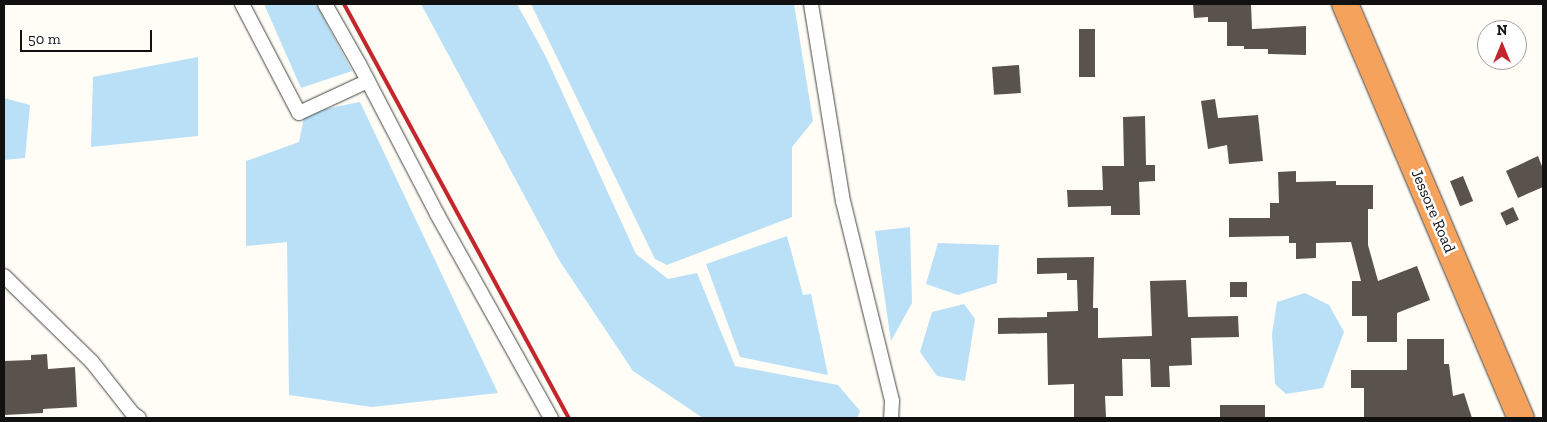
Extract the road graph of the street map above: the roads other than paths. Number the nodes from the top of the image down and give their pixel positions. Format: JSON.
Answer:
{"nodes":[{"id":1,"x":242,"y":4,"type":"edge"},
{"id":2,"x":325,"y":4,"type":"edge"},
{"id":3,"x":810,"y":4,"type":"edge"},
{"id":4,"x":1345,"y":4,"type":"edge"},
{"id":5,"x":368,"y":81,"type":"junction"},
{"id":6,"x":4,"y":276,"type":"edge"},
{"id":7,"x":139,"y":418,"type":"edge"},
{"id":8,"x":551,"y":418,"type":"edge"},
{"id":9,"x":891,"y":418,"type":"edge"},
{"id":10,"x":1521,"y":418,"type":"edge"}],
"edges":[{"from":1,"to":5,"type":"street"},
{"from":2,"to":5,"type":"street"},
{"from":3,"to":9,"type":"street"},
{"from":4,"to":10,"type":"highway","name":"Jessore Road"},
{"from":5,"to":8,"type":"street"},
{"from":6,"to":7,"type":"street"}]}
